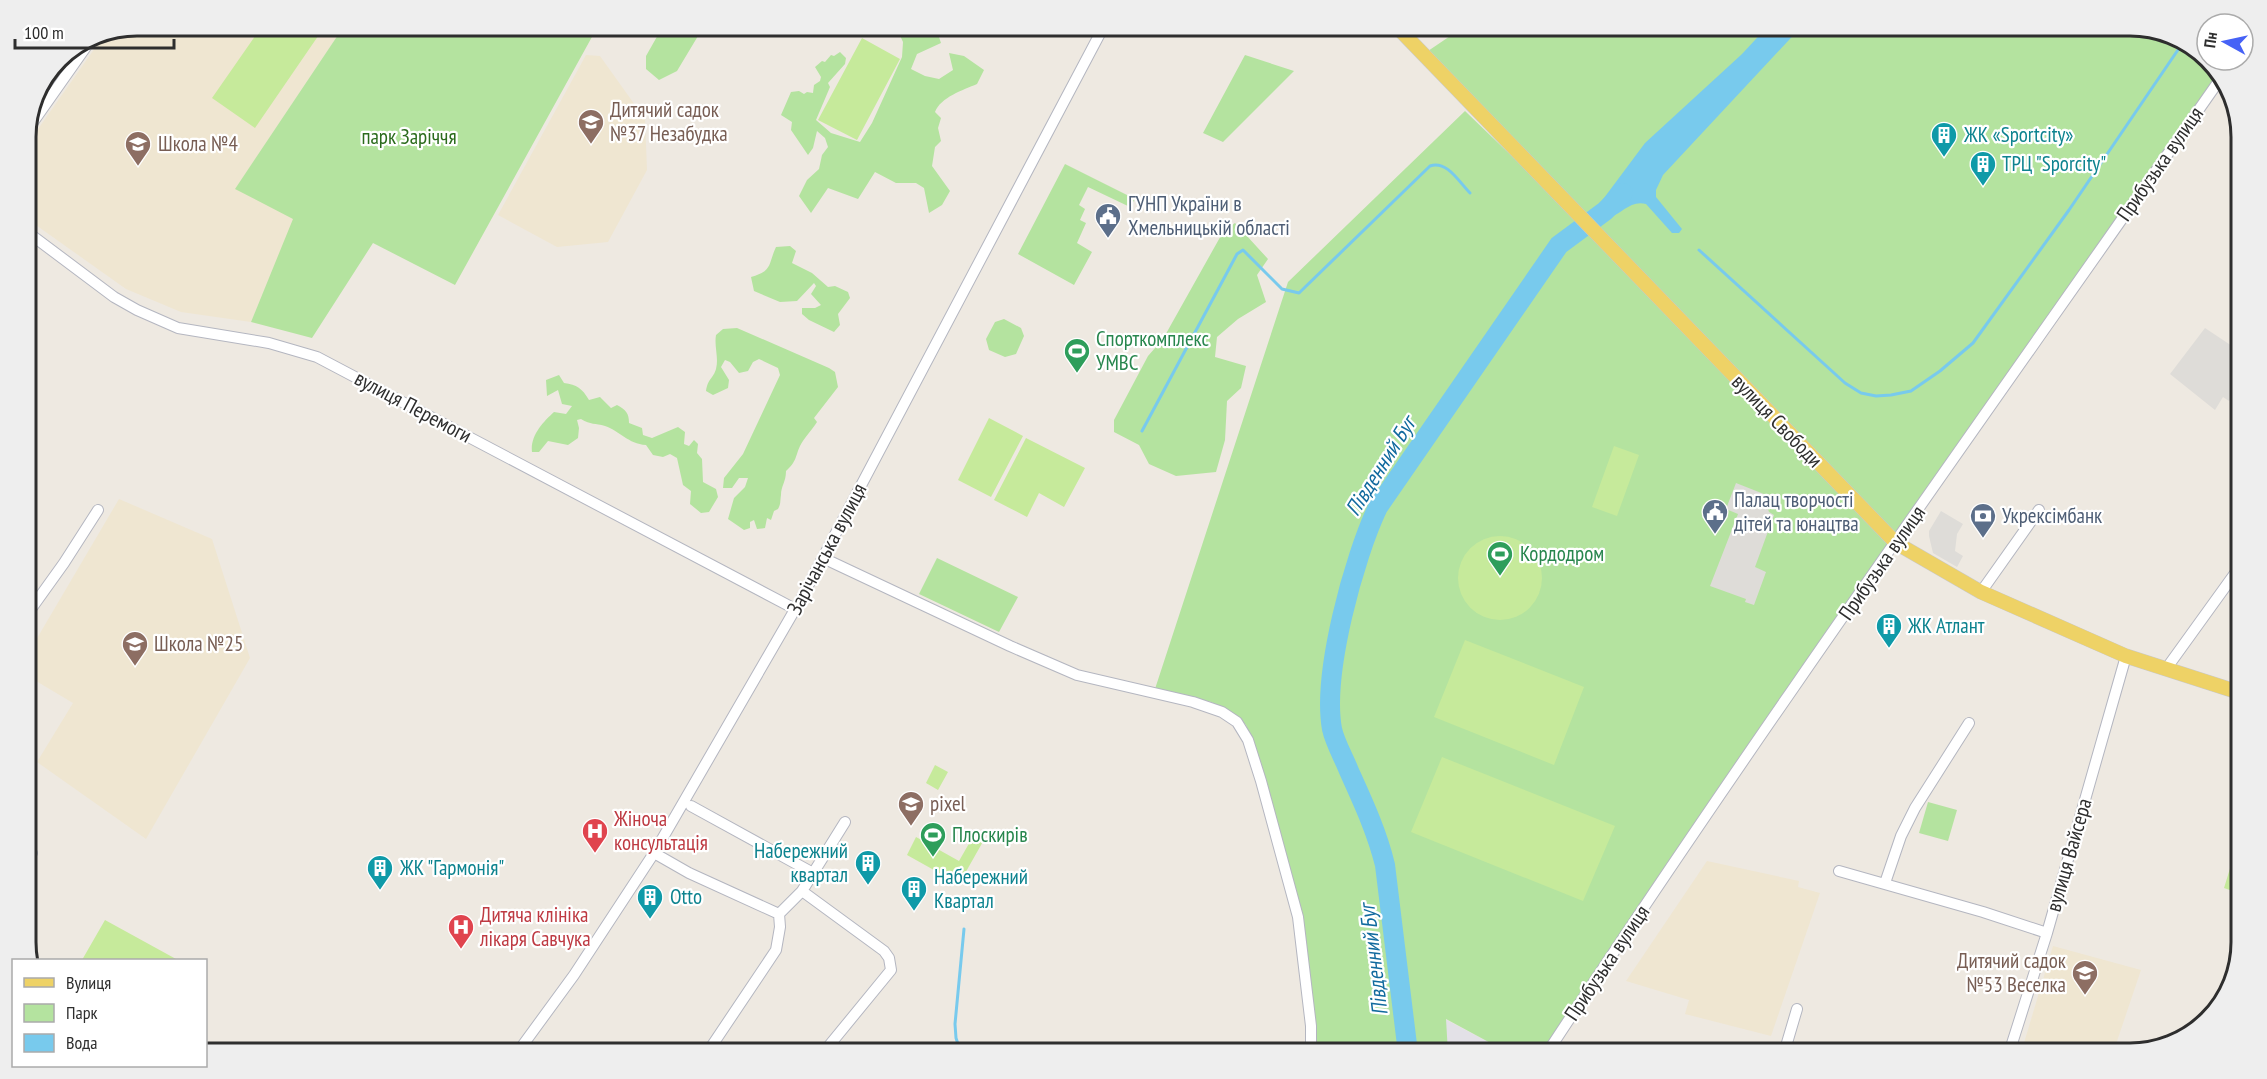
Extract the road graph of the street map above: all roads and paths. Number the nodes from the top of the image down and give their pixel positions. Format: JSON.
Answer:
{"nodes":[{"id":1,"x":1099,"y":36,"type":"edge"},
{"id":2,"x":1406,"y":36,"type":"edge"},
{"id":3,"x":82,"y":52,"type":"edge"},
{"id":4,"x":2216,"y":85,"type":"edge"},
{"id":5,"x":39,"y":113,"type":"edge"},
{"id":6,"x":36,"y":238,"type":"edge"},
{"id":7,"x":98,"y":510,"type":"dead end"},
{"id":8,"x":2039,"y":510,"type":"dead end"},
{"id":9,"x":1896,"y":543,"type":"junction"},
{"id":10,"x":823,"y":558,"type":"junction"},
{"id":11,"x":2231,"y":579,"type":"edge"},
{"id":12,"x":1981,"y":592,"type":"junction"},
{"id":13,"x":36,"y":602,"type":"edge"},
{"id":14,"x":795,"y":609,"type":"junction"},
{"id":15,"x":2126,"y":656,"type":"junction"},
{"id":16,"x":2166,"y":669,"type":"junction"},
{"id":17,"x":2231,"y":690,"type":"edge"},
{"id":18,"x":1969,"y":723,"type":"dead end"},
{"id":19,"x":691,"y":806,"type":"dead end"},
{"id":20,"x":845,"y":822,"type":"dead end"},
{"id":21,"x":654,"y":853,"type":"junction"},
{"id":22,"x":1839,"y":871,"type":"dead end"},
{"id":23,"x":813,"y":873,"type":"junction"},
{"id":24,"x":1885,"y":883,"type":"junction"},
{"id":25,"x":802,"y":891,"type":"junction"},
{"id":26,"x":779,"y":914,"type":"junction"},
{"id":27,"x":2047,"y":933,"type":"junction"},
{"id":28,"x":1797,"y":1009,"type":"dead end"},
{"id":29,"x":524,"y":1043,"type":"edge"},
{"id":30,"x":714,"y":1043,"type":"edge"},
{"id":31,"x":831,"y":1043,"type":"edge"},
{"id":32,"x":1311,"y":1043,"type":"edge"},
{"id":33,"x":1553,"y":1043,"type":"edge"},
{"id":34,"x":1787,"y":1043,"type":"edge"},
{"id":35,"x":2012,"y":1043,"type":"edge"}],
"edges":[{"from":1,"to":10,"type":"street","name":"Зарічанська вулиця"},
{"from":2,"to":9,"type":"main road","name":"вулиця Свободи"},
{"from":3,"to":5,"type":"street"},
{"from":4,"to":9,"type":"street","name":"Прибузька вулиця"},
{"from":6,"to":14,"type":"street","name":"вулиця Перемоги"},
{"from":7,"to":13,"type":"street"},
{"from":8,"to":12,"type":"street"},
{"from":9,"to":12,"type":"main road","name":"вулиця Свободи"},
{"from":9,"to":33,"type":"street","name":"Прибузька вулиця"},
{"from":10,"to":14,"type":"street","name":"Зарічанська вулиця"},
{"from":10,"to":32,"type":"street"},
{"from":11,"to":16,"type":"street"},
{"from":12,"to":15,"type":"main road","name":"вулиця Свободи"},
{"from":14,"to":21,"type":"street","name":"Зарічанська вулиця"},
{"from":15,"to":16,"type":"main road","name":"вулиця Свободи"},
{"from":15,"to":27,"type":"street","name":"вулиця Вайсера"},
{"from":16,"to":17,"type":"main road","name":"вулиця Свободи"},
{"from":18,"to":24,"type":"street"},
{"from":19,"to":23,"type":"street"},
{"from":20,"to":23,"type":"street"},
{"from":21,"to":26,"type":"street"},
{"from":21,"to":29,"type":"street","name":"Зарічанська вулиця"},
{"from":22,"to":24,"type":"street"},
{"from":23,"to":25,"type":"street"},
{"from":24,"to":27,"type":"street"},
{"from":25,"to":26,"type":"street"},
{"from":25,"to":31,"type":"street"},
{"from":26,"to":30,"type":"street"},
{"from":27,"to":35,"type":"street","name":"вулиця Вайсера"},
{"from":28,"to":34,"type":"street"}]}
